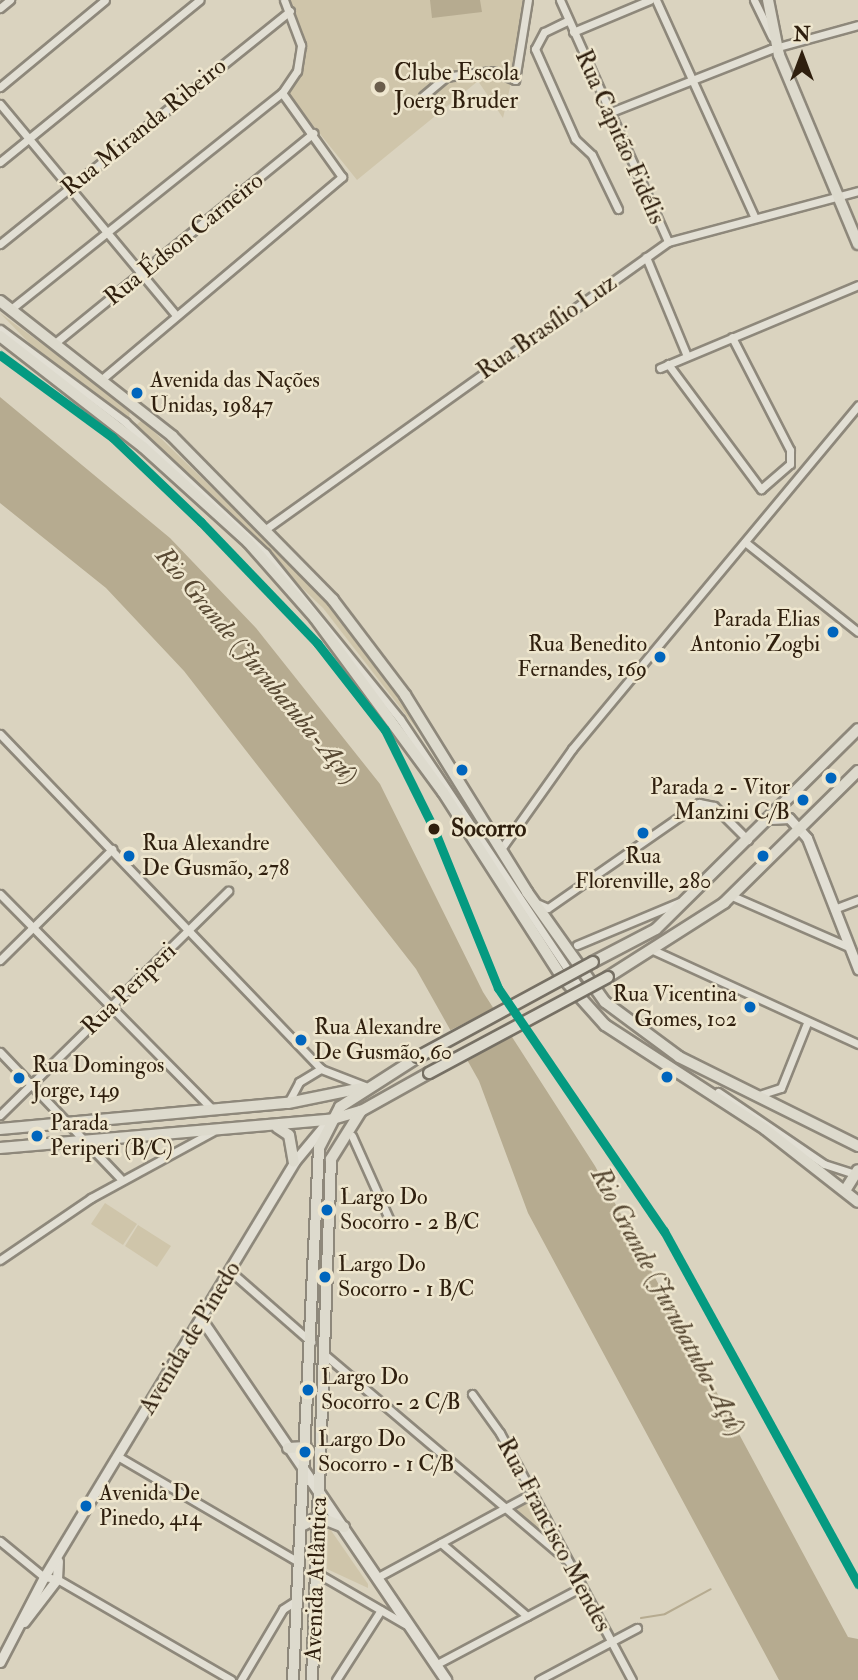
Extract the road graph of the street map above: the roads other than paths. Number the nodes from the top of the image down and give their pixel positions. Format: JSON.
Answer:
{"nodes":[{"id":1,"x":10,"y":0,"type":"edge"},
{"id":2,"x":105,"y":0,"type":"edge"},
{"id":3,"x":199,"y":0,"type":"edge"},
{"id":4,"x":284,"y":0,"type":"edge"},
{"id":5,"x":528,"y":0,"type":"edge"},
{"id":6,"x":560,"y":0,"type":"edge"},
{"id":7,"x":650,"y":0,"type":"edge"},
{"id":8,"x":656,"y":0,"type":"edge"},
{"id":9,"x":754,"y":0,"type":"edge"},
{"id":10,"x":768,"y":0,"type":"edge"},
{"id":11,"x":0,"y":8,"type":"edge"},
{"id":12,"x":290,"y":11,"type":"junction"},
{"id":13,"x":567,"y":21,"type":"junction"},
{"id":14,"x":858,"y":25,"type":"edge"},
{"id":15,"x":573,"y":32,"type":"junction"},
{"id":16,"x":775,"y":43,"type":"junction"},
{"id":17,"x":691,"y":78,"type":"junction"},
{"id":18,"x":0,"y":87,"type":"edge"},
{"id":19,"x":282,"y":93,"type":"junction"},
{"id":20,"x":423,"y":96,"type":"dead end"},
{"id":21,"x":0,"y":104,"type":"edge"},
{"id":22,"x":606,"y":114,"type":"junction"},
{"id":23,"x":313,"y":133,"type":"junction"},
{"id":24,"x":29,"y":138,"type":"junction"},
{"id":25,"x":0,"y":162,"type":"edge"},
{"id":26,"x":68,"y":187,"type":"junction"},
{"id":27,"x":858,"y":191,"type":"edge"},
{"id":28,"x":838,"y":197,"type":"junction"},
{"id":29,"x":618,"y":209,"type":"dead end"},
{"id":30,"x":755,"y":218,"type":"junction"},
{"id":31,"x":106,"y":233,"type":"junction"},
{"id":32,"x":668,"y":242,"type":"junction"},
{"id":33,"x":0,"y":244,"type":"edge"},
{"id":34,"x":858,"y":244,"type":"edge"},
{"id":35,"x":646,"y":257,"type":"junction"},
{"id":36,"x":143,"y":273,"type":"junction"},
{"id":37,"x":858,"y":285,"type":"edge"},
{"id":38,"x":0,"y":301,"type":"edge"},
{"id":39,"x":11,"y":309,"type":"junction"},
{"id":40,"x":177,"y":315,"type":"junction"},
{"id":41,"x":0,"y":329,"type":"edge"},
{"id":42,"x":0,"y":336,"type":"edge"},
{"id":43,"x":732,"y":337,"type":"junction"},
{"id":44,"x":55,"y":343,"type":"junction"},
{"id":45,"x":687,"y":356,"type":"junction"},
{"id":46,"x":102,"y":379,"type":"junction"},
{"id":47,"x":858,"y":406,"type":"edge"},
{"id":48,"x":267,"y":528,"type":"junction"},
{"id":49,"x":745,"y":542,"type":"junction"},
{"id":50,"x":858,"y":632,"type":"edge"},
{"id":51,"x":858,"y":729,"type":"edge"},
{"id":52,"x":0,"y":734,"type":"edge"},
{"id":53,"x":858,"y":771,"type":"edge"},
{"id":54,"x":771,"y":819,"type":"junction"},
{"id":55,"x":802,"y":830,"type":"junction"},
{"id":56,"x":748,"y":840,"type":"junction"},
{"id":57,"x":112,"y":849,"type":"junction"},
{"id":58,"x":501,"y":849,"type":"junction"},
{"id":59,"x":229,"y":891,"type":"dead end"},
{"id":60,"x":0,"y":894,"type":"edge"},
{"id":61,"x":732,"y":896,"type":"junction"},
{"id":62,"x":686,"y":900,"type":"junction"},
{"id":63,"x":858,"y":900,"type":"edge"},
{"id":64,"x":534,"y":902,"type":"junction"},
{"id":65,"x":834,"y":909,"type":"junction"},
{"id":66,"x":642,"y":916,"type":"junction"},
{"id":67,"x":33,"y":927,"type":"junction"},
{"id":68,"x":656,"y":929,"type":"junction"},
{"id":69,"x":189,"y":930,"type":"junction"},
{"id":70,"x":577,"y":944,"type":"dead end"},
{"id":71,"x":849,"y":947,"type":"junction"},
{"id":72,"x":653,"y":950,"type":"junction"},
{"id":73,"x":0,"y":960,"type":"edge"},
{"id":74,"x":857,"y":966,"type":"edge"},
{"id":75,"x":110,"y":1006,"type":"junction"},
{"id":76,"x":807,"y":1023,"type":"junction"},
{"id":77,"x":858,"y":1044,"type":"edge"},
{"id":78,"x":0,"y":1052,"type":"edge"},
{"id":79,"x":321,"y":1069,"type":"junction"},
{"id":80,"x":32,"y":1085,"type":"junction"},
{"id":81,"x":365,"y":1087,"type":"junction"},
{"id":82,"x":759,"y":1096,"type":"junction"},
{"id":83,"x":288,"y":1103,"type":"junction"},
{"id":84,"x":211,"y":1108,"type":"junction"},
{"id":85,"x":361,"y":1111,"type":"junction"},
{"id":86,"x":0,"y":1115,"type":"edge"},
{"id":87,"x":329,"y":1120,"type":"junction"},
{"id":88,"x":67,"y":1121,"type":"junction"},
{"id":89,"x":271,"y":1126,"type":"junction"},
{"id":90,"x":222,"y":1127,"type":"junction"},
{"id":91,"x":0,"y":1129,"type":"edge"},
{"id":92,"x":352,"y":1136,"type":"junction"},
{"id":93,"x":84,"y":1140,"type":"junction"},
{"id":94,"x":858,"y":1146,"type":"edge"},
{"id":95,"x":0,"y":1148,"type":"edge"},
{"id":96,"x":333,"y":1149,"type":"junction"},
{"id":97,"x":294,"y":1163,"type":"junction"},
{"id":98,"x":854,"y":1172,"type":"edge"},
{"id":99,"x":122,"y":1180,"type":"junction"},
{"id":100,"x":846,"y":1189,"type":"junction"},
{"id":101,"x":858,"y":1193,"type":"edge"},
{"id":102,"x":858,"y":1202,"type":"edge"},
{"id":103,"x":391,"y":1223,"type":"dead end"},
{"id":104,"x":0,"y":1260,"type":"edge"},
{"id":105,"x":230,"y":1271,"type":"junction"},
{"id":106,"x":202,"y":1320,"type":"junction"},
{"id":107,"x":311,"y":1342,"type":"junction"},
{"id":108,"x":323,"y":1353,"type":"junction"},
{"id":109,"x":472,"y":1394,"type":"dead end"},
{"id":110,"x":306,"y":1447,"type":"junction"},
{"id":111,"x":288,"y":1448,"type":"junction"},
{"id":112,"x":120,"y":1457,"type":"junction"},
{"id":113,"x":304,"y":1470,"type":"junction"},
{"id":114,"x":320,"y":1493,"type":"junction"},
{"id":115,"x":533,"y":1493,"type":"junction"},
{"id":116,"x":504,"y":1508,"type":"junction"},
{"id":117,"x":319,"y":1517,"type":"junction"},
{"id":118,"x":301,"y":1526,"type":"junction"},
{"id":119,"x":344,"y":1527,"type":"junction"},
{"id":120,"x":0,"y":1541,"type":"edge"},
{"id":121,"x":441,"y":1543,"type":"junction"},
{"id":122,"x":567,"y":1560,"type":"junction"},
{"id":123,"x":58,"y":1561,"type":"junction"},
{"id":124,"x":299,"y":1562,"type":"junction"},
{"id":125,"x":317,"y":1573,"type":"junction"},
{"id":126,"x":44,"y":1577,"type":"junction"},
{"id":127,"x":378,"y":1577,"type":"junction"},
{"id":128,"x":57,"y":1579,"type":"junction"},
{"id":129,"x":582,"y":1587,"type":"junction"},
{"id":130,"x":297,"y":1600,"type":"junction"},
{"id":131,"x":381,"y":1610,"type":"junction"},
{"id":132,"x":527,"y":1616,"type":"junction"},
{"id":133,"x":22,"y":1623,"type":"junction"},
{"id":134,"x":637,"y":1628,"type":"dead end"},
{"id":135,"x":416,"y":1633,"type":"junction"},
{"id":136,"x":611,"y":1642,"type":"junction"},
{"id":137,"x":1,"y":1657,"type":"edge"},
{"id":138,"x":437,"y":1664,"type":"junction"},
{"id":139,"x":313,"y":1679,"type":"edge"},
{"id":140,"x":231,"y":1680,"type":"edge"},
{"id":141,"x":241,"y":1680,"type":"edge"},
{"id":142,"x":293,"y":1680,"type":"edge"},
{"id":143,"x":336,"y":1680,"type":"edge"},
{"id":144,"x":446,"y":1680,"type":"edge"},
{"id":145,"x":539,"y":1680,"type":"edge"},
{"id":146,"x":632,"y":1680,"type":"edge"}],
"edges":[{"from":1,"to":11,"type":"street"},
{"from":2,"to":18,"type":"street"},
{"from":3,"to":24,"type":"street"},
{"from":4,"to":12,"type":"street"},
{"from":5,"to":20,"type":"street"},
{"from":6,"to":13,"type":"street","name":"Rua Capitão Fidélis"},
{"from":7,"to":15,"type":"street"},
{"from":8,"to":17,"type":"street"},
{"from":9,"to":16,"type":"street"},
{"from":10,"to":16,"type":"main road"},
{"from":12,"to":19,"type":"street"},
{"from":12,"to":26,"type":"street","name":"Rua Miranda Ribeiro"},
{"from":13,"to":15,"type":"street","name":"Rua Capitão Fidélis"},
{"from":13,"to":29,"type":"street"},
{"from":14,"to":16,"type":"street"},
{"from":15,"to":22,"type":"street","name":"Rua Capitão Fidélis"},
{"from":16,"to":17,"type":"street"},
{"from":16,"to":28,"type":"main road"},
{"from":17,"to":22,"type":"street"},
{"from":17,"to":30,"type":"street"},
{"from":19,"to":23,"type":"street"},
{"from":19,"to":31,"type":"street"},
{"from":21,"to":24,"type":"street"},
{"from":22,"to":32,"type":"street","name":"Rua Capitão Fidélis"},
{"from":23,"to":36,"type":"street","name":"Rua Édson Carneiro"},
{"from":23,"to":40,"type":"street"},
{"from":24,"to":25,"type":"street"},
{"from":24,"to":26,"type":"street"},
{"from":26,"to":31,"type":"street"},
{"from":26,"to":33,"type":"street","name":"Rua Miranda Ribeiro"},
{"from":27,"to":28,"type":"street","name":"Rua Brasílio Luz"},
{"from":28,"to":30,"type":"street","name":"Rua Brasílio Luz"},
{"from":28,"to":34,"type":"main road"},
{"from":30,"to":32,"type":"street","name":"Rua Brasílio Luz"},
{"from":31,"to":36,"type":"street"},
{"from":31,"to":39,"type":"street"},
{"from":32,"to":35,"type":"street","name":"Rua Brasílio Luz"},
{"from":35,"to":45,"type":"street"},
{"from":35,"to":48,"type":"street","name":"Rua Brasílio Luz"},
{"from":36,"to":40,"type":"street"},
{"from":36,"to":44,"type":"street","name":"Rua Édson Carneiro"},
{"from":37,"to":43,"type":"street"},
{"from":38,"to":39,"type":"main road"},
{"from":39,"to":44,"type":"main road"},
{"from":40,"to":46,"type":"street"},
{"from":41,"to":98,"type":"street"},
{"from":42,"to":100,"type":"main road"},
{"from":43,"to":45,"type":"street"},
{"from":43,"to":45,"type":"street"},
{"from":44,"to":46,"type":"main road"},
{"from":46,"to":48,"type":"main road"},
{"from":47,"to":49,"type":"street"},
{"from":48,"to":58,"type":"main road"},
{"from":49,"to":50,"type":"street"},
{"from":49,"to":58,"type":"street"},
{"from":51,"to":54,"type":"main road"},
{"from":52,"to":57,"type":"street"},
{"from":53,"to":55,"type":"main road"},
{"from":54,"to":55,"type":"street"},
{"from":54,"to":56,"type":"main road"},
{"from":55,"to":61,"type":"main road"},
{"from":55,"to":65,"type":"street"},
{"from":56,"to":62,"type":"main road"},
{"from":56,"to":64,"type":"street"},
{"from":57,"to":67,"type":"street"},
{"from":57,"to":69,"type":"street"},
{"from":58,"to":64,"type":"main road"},
{"from":59,"to":69,"type":"street","name":"Rua Periperi"},
{"from":60,"to":67,"type":"street"},
{"from":61,"to":71,"type":"street"},
{"from":61,"to":72,"type":"main road"},
{"from":62,"to":66,"type":"street"},
{"from":62,"to":68,"type":"main road"},
{"from":63,"to":65,"type":"street"},
{"from":64,"to":82,"type":"main road"},
{"from":65,"to":71,"type":"street"},
{"from":66,"to":68,"type":"street"},
{"from":66,"to":70,"type":"street"},
{"from":67,"to":73,"type":"street"},
{"from":67,"to":75,"type":"street"},
{"from":68,"to":81,"type":"main road","bridge":true},
{"from":69,"to":75,"type":"street","name":"Rua Periperi"},
{"from":69,"to":79,"type":"street"},
{"from":71,"to":74,"type":"street"},
{"from":72,"to":76,"type":"street"},
{"from":72,"to":85,"type":"main road","bridge":true},
{"from":75,"to":80,"type":"street","name":"Rua Periperi"},
{"from":75,"to":84,"type":"street"},
{"from":76,"to":77,"type":"street"},
{"from":76,"to":82,"type":"street"},
{"from":78,"to":80,"type":"street"},
{"from":79,"to":81,"type":"street"},
{"from":79,"to":83,"type":"street"},
{"from":80,"to":86,"type":"street","name":"Rua Periperi"},
{"from":80,"to":88,"type":"street"},
{"from":81,"to":83,"type":"main road"},
{"from":81,"to":87,"type":"main road","name":"Avenida Atlântica"},
{"from":82,"to":94,"type":"main road"},
{"from":83,"to":84,"type":"main road"},
{"from":84,"to":88,"type":"main road"},
{"from":85,"to":87,"type":"main road"},
{"from":85,"to":92,"type":"street"},
{"from":85,"to":96,"type":"main road"},
{"from":87,"to":89,"type":"main road"},
{"from":87,"to":97,"type":"street","name":"Avenida de Pinedo"},
{"from":87,"to":107,"type":"main road","name":"Avenida Atlântica"},
{"from":88,"to":91,"type":"main road"},
{"from":88,"to":93,"type":"street"},
{"from":89,"to":90,"type":"main road"},
{"from":89,"to":97,"type":"main road"},
{"from":90,"to":93,"type":"main road"},
{"from":90,"to":99,"type":"street"},
{"from":92,"to":96,"type":"street"},
{"from":92,"to":103,"type":"street"},
{"from":93,"to":95,"type":"main road"},
{"from":93,"to":99,"type":"street"},
{"from":96,"to":108,"type":"main road","name":"Avenida Atlântica"},
{"from":97,"to":105,"type":"street","name":"Avenida de Pinedo"},
{"from":98,"to":100,"type":"main road"},
{"from":99,"to":104,"type":"street"},
{"from":100,"to":101,"type":"main road"},
{"from":100,"to":102,"type":"main road"},
{"from":105,"to":106,"type":"street","name":"Avenida de Pinedo"},
{"from":105,"to":107,"type":"street"},
{"from":106,"to":111,"type":"street"},
{"from":106,"to":112,"type":"street","name":"Avenida de Pinedo"},
{"from":107,"to":110,"type":"main road","name":"Avenida Atlântica"},
{"from":108,"to":114,"type":"main road","name":"Avenida Atlântica"},
{"from":108,"to":116,"type":"street"},
{"from":109,"to":115,"type":"street","name":"Rua Francisco Mendes"},
{"from":110,"to":111,"type":"main road"},
{"from":110,"to":113,"type":"main road","name":"Avenida Atlântica"},
{"from":111,"to":113,"type":"street"},
{"from":112,"to":123,"type":"street","name":"Avenida de Pinedo"},
{"from":112,"to":124,"type":"street"},
{"from":113,"to":114,"type":"main road"},
{"from":113,"to":118,"type":"main road","name":"Avenida Atlântica"},
{"from":114,"to":117,"type":"main road","name":"Avenida Atlântica"},
{"from":114,"to":119,"type":"main road"},
{"from":115,"to":116,"type":"street"},
{"from":115,"to":122,"type":"street","name":"Rua Francisco Mendes"},
{"from":116,"to":121,"type":"street"},
{"from":116,"to":122,"type":"street"},
{"from":117,"to":118,"type":"main road"},
{"from":117,"to":119,"type":"main road"},
{"from":117,"to":125,"type":"main road","name":"Avenida Atlântica"},
{"from":118,"to":124,"type":"main road","name":"Avenida Atlântica"},
{"from":119,"to":127,"type":"main road"},
{"from":120,"to":126,"type":"street"},
{"from":121,"to":127,"type":"street"},
{"from":121,"to":132,"type":"street"},
{"from":122,"to":129,"type":"street","name":"Rua Francisco Mendes"},
{"from":123,"to":126,"type":"street","name":"Avenida de Pinedo"},
{"from":123,"to":128,"type":"street","name":"Avenida de Pinedo"},
{"from":124,"to":130,"type":"main road","name":"Avenida Atlântica"},
{"from":125,"to":131,"type":"street"},
{"from":125,"to":139,"type":"main road","name":"Avenida Atlântica"},
{"from":126,"to":128,"type":"street"},
{"from":126,"to":133,"type":"street","name":"Avenida de Pinedo"},
{"from":127,"to":135,"type":"main road"},
{"from":128,"to":133,"type":"street","name":"Avenida de Pinedo"},
{"from":128,"to":140,"type":"street"},
{"from":129,"to":132,"type":"street"},
{"from":129,"to":136,"type":"street","name":"Rua Francisco Mendes"},
{"from":130,"to":141,"type":"street"},
{"from":130,"to":142,"type":"main road","name":"Avenida Atlântica"},
{"from":131,"to":135,"type":"street"},
{"from":131,"to":143,"type":"street"},
{"from":132,"to":138,"type":"street"},
{"from":133,"to":137,"type":"street","name":"Avenida de Pinedo"},
{"from":134,"to":136,"type":"street"},
{"from":135,"to":138,"type":"main road"},
{"from":136,"to":145,"type":"street"},
{"from":136,"to":146,"type":"street","name":"Rua Francisco Mendes"},
{"from":138,"to":144,"type":"main road"}]}
